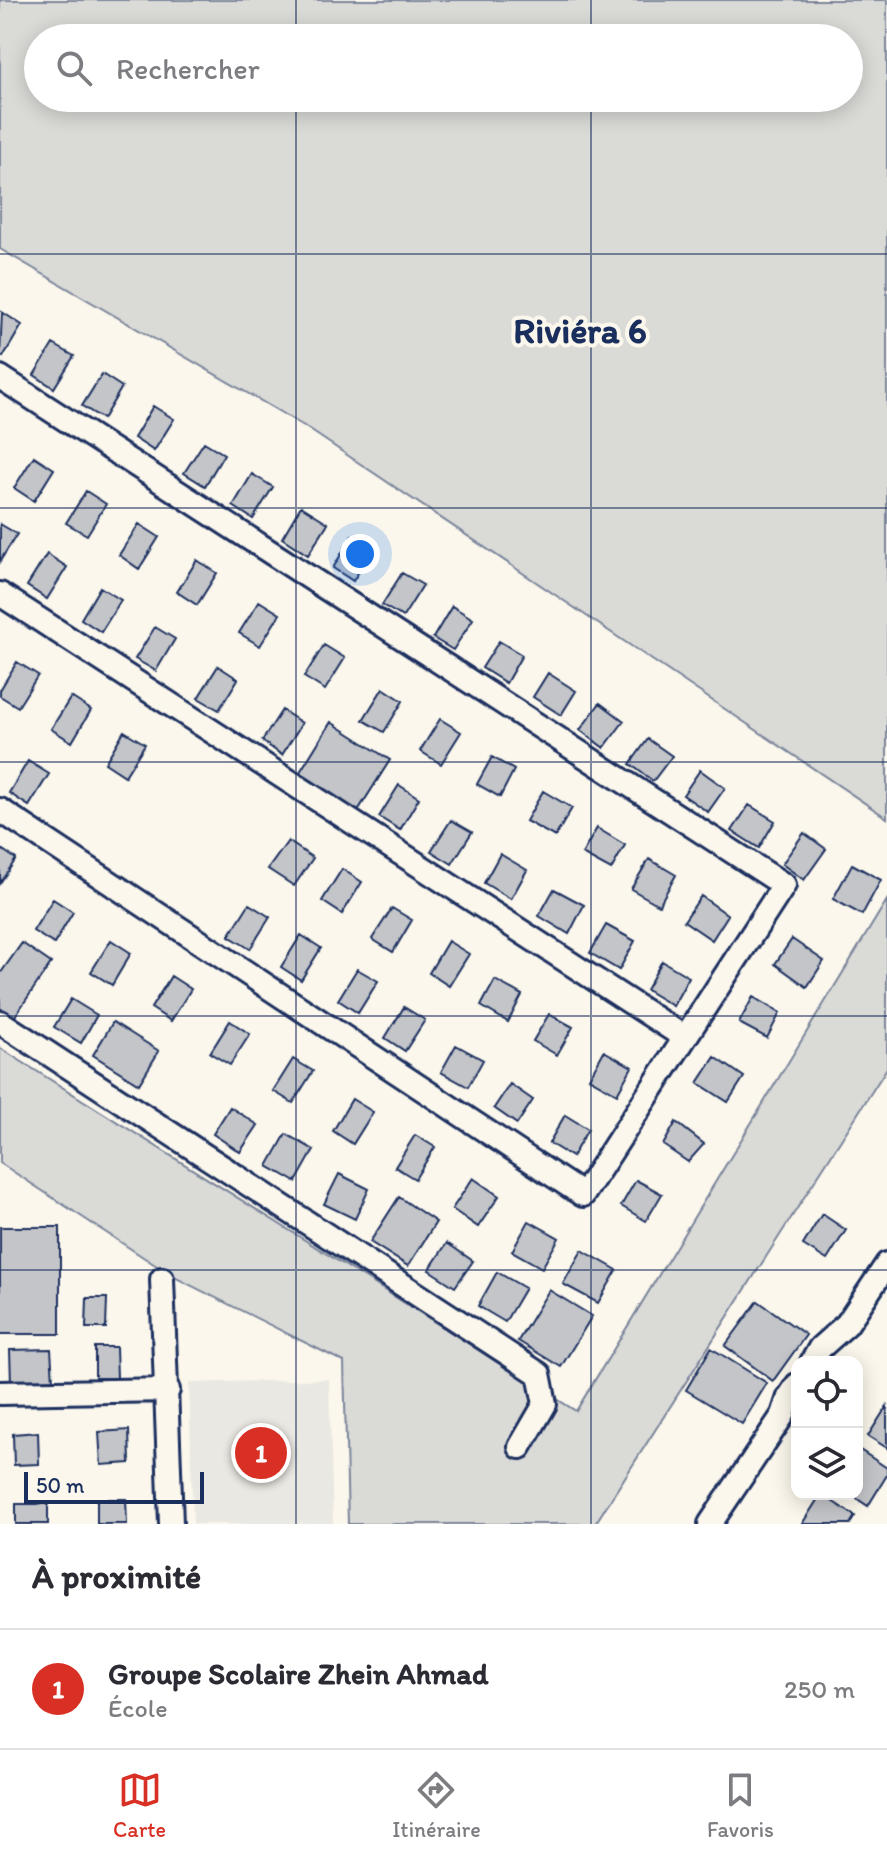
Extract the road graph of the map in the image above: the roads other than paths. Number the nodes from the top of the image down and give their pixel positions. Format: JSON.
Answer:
{"nodes":[{"id":1,"x":0,"y":377,"type":"edge"},
{"id":2,"x":0,"y":594,"type":"edge"},
{"id":3,"x":0,"y":810,"type":"edge"},
{"id":4,"x":0,"y":1022,"type":"edge"},
{"id":5,"x":684,"y":1037,"type":"junction"},
{"id":6,"x":887,"y":1264,"type":"edge"},
{"id":7,"x":162,"y":1279,"type":"dead end"},
{"id":8,"x":815,"y":1356,"type":"edge"},
{"id":9,"x":168,"y":1390,"type":"junction"},
{"id":10,"x":0,"y":1393,"type":"edge"},
{"id":11,"x":791,"y":1398,"type":"edge"},
{"id":12,"x":520,"y":1447,"type":"dead end"},
{"id":13,"x":171,"y":1524,"type":"edge"},
{"id":14,"x":710,"y":1524,"type":"edge"}],
"edges":[{"from":1,"to":5,"type":"street"},
{"from":2,"to":5,"type":"street"},
{"from":3,"to":5,"type":"street"},
{"from":4,"to":12,"type":"street"},
{"from":6,"to":8,"type":"street"},
{"from":7,"to":9,"type":"street"},
{"from":9,"to":10,"type":"street"},
{"from":9,"to":13,"type":"street"},
{"from":11,"to":14,"type":"street"}]}
